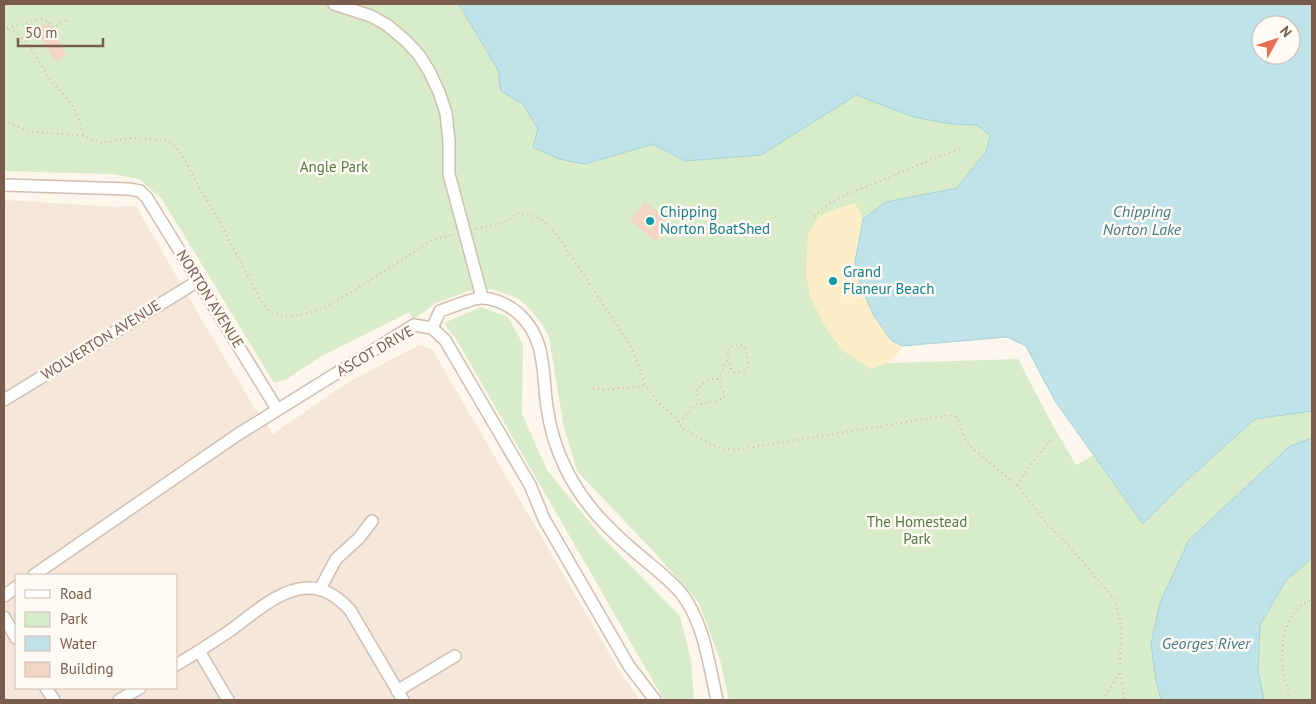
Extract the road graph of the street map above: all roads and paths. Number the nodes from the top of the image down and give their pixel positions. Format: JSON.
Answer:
{"nodes":[{"id":1,"x":334,"y":4,"type":"edge"},
{"id":2,"x":69,"y":19,"type":"dead end"},
{"id":3,"x":4,"y":28,"type":"edge"},
{"id":4,"x":4,"y":122,"type":"edge"},
{"id":5,"x":84,"y":136,"type":"junction"},
{"id":6,"x":961,"y":148,"type":"dead end"},
{"id":7,"x":4,"y":185,"type":"edge"},
{"id":8,"x":814,"y":216,"type":"dead end"},
{"id":9,"x":464,"y":231,"type":"junction"},
{"id":10,"x":198,"y":281,"type":"junction"},
{"id":11,"x":482,"y":298,"type":"junction"},
{"id":12,"x":432,"y":328,"type":"junction"},
{"id":13,"x":729,"y":361,"type":"junction"},
{"id":14,"x":718,"y":379,"type":"junction"},
{"id":15,"x":646,"y":386,"type":"junction"},
{"id":16,"x":593,"y":388,"type":"dead end"},
{"id":17,"x":4,"y":399,"type":"edge"},
{"id":18,"x":699,"y":402,"type":"junction"},
{"id":19,"x":278,"y":409,"type":"junction"},
{"id":20,"x":679,"y":422,"type":"junction"},
{"id":21,"x":1053,"y":437,"type":"dead end"},
{"id":22,"x":1017,"y":485,"type":"junction"},
{"id":23,"x":372,"y":521,"type":"dead end"},
{"id":24,"x":35,"y":574,"type":"edge"},
{"id":25,"x":15,"y":588,"type":"edge"},
{"id":26,"x":320,"y":589,"type":"junction"},
{"id":27,"x":4,"y":596,"type":"edge"},
{"id":28,"x":1312,"y":599,"type":"edge"},
{"id":29,"x":4,"y":618,"type":"edge"},
{"id":30,"x":15,"y":636,"type":"edge"},
{"id":31,"x":199,"y":651,"type":"junction"},
{"id":32,"x":455,"y":656,"type":"dead end"},
{"id":33,"x":178,"y":664,"type":"edge"},
{"id":34,"x":1120,"y":671,"type":"junction"},
{"id":35,"x":47,"y":689,"type":"edge"},
{"id":36,"x":138,"y":689,"type":"edge"},
{"id":37,"x":400,"y":696,"type":"edge"},
{"id":38,"x":54,"y":700,"type":"edge"},
{"id":39,"x":119,"y":700,"type":"edge"},
{"id":40,"x":228,"y":700,"type":"edge"},
{"id":41,"x":654,"y":700,"type":"edge"},
{"id":42,"x":717,"y":700,"type":"edge"},
{"id":43,"x":1103,"y":700,"type":"edge"},
{"id":44,"x":1125,"y":700,"type":"edge"},
{"id":45,"x":1290,"y":700,"type":"edge"}],
"edges":[{"from":1,"to":9,"type":"street"},
{"from":2,"to":3,"type":"path"},
{"from":3,"to":5,"type":"path"},
{"from":4,"to":5,"type":"path"},
{"from":5,"to":9,"type":"path"},
{"from":6,"to":8,"type":"path"},
{"from":7,"to":10,"type":"street","name":"NORTON AVENUE"},
{"from":9,"to":11,"type":"street"},
{"from":9,"to":15,"type":"path"},
{"from":10,"to":17,"type":"street","name":"WOLVERTON AVENUE"},
{"from":10,"to":19,"type":"street","name":"NORTON AVENUE"},
{"from":11,"to":12,"type":"street"},
{"from":11,"to":42,"type":"street"},
{"from":12,"to":19,"type":"street","name":"ASCOT DRIVE"},
{"from":12,"to":41,"type":"street","name":"ASCOT DRIVE"},
{"from":13,"to":13,"type":"path"},
{"from":13,"to":14,"type":"path"},
{"from":14,"to":18,"type":"path"},
{"from":14,"to":18,"type":"path"},
{"from":15,"to":16,"type":"path"},
{"from":15,"to":20,"type":"path"},
{"from":18,"to":20,"type":"path"},
{"from":19,"to":24,"type":"street","name":"ASCOT DRIVE"},
{"from":20,"to":22,"type":"path"},
{"from":21,"to":22,"type":"path"},
{"from":22,"to":34,"type":"path"},
{"from":23,"to":26,"type":"street"},
{"from":25,"to":27,"type":"street"},
{"from":26,"to":31,"type":"street"},
{"from":26,"to":37,"type":"street"},
{"from":28,"to":45,"type":"path"},
{"from":29,"to":30,"type":"street"},
{"from":31,"to":33,"type":"street"},
{"from":31,"to":40,"type":"street"},
{"from":32,"to":37,"type":"street"},
{"from":34,"to":43,"type":"path"},
{"from":34,"to":44,"type":"path"},
{"from":35,"to":38,"type":"street"},
{"from":36,"to":39,"type":"street"}]}
